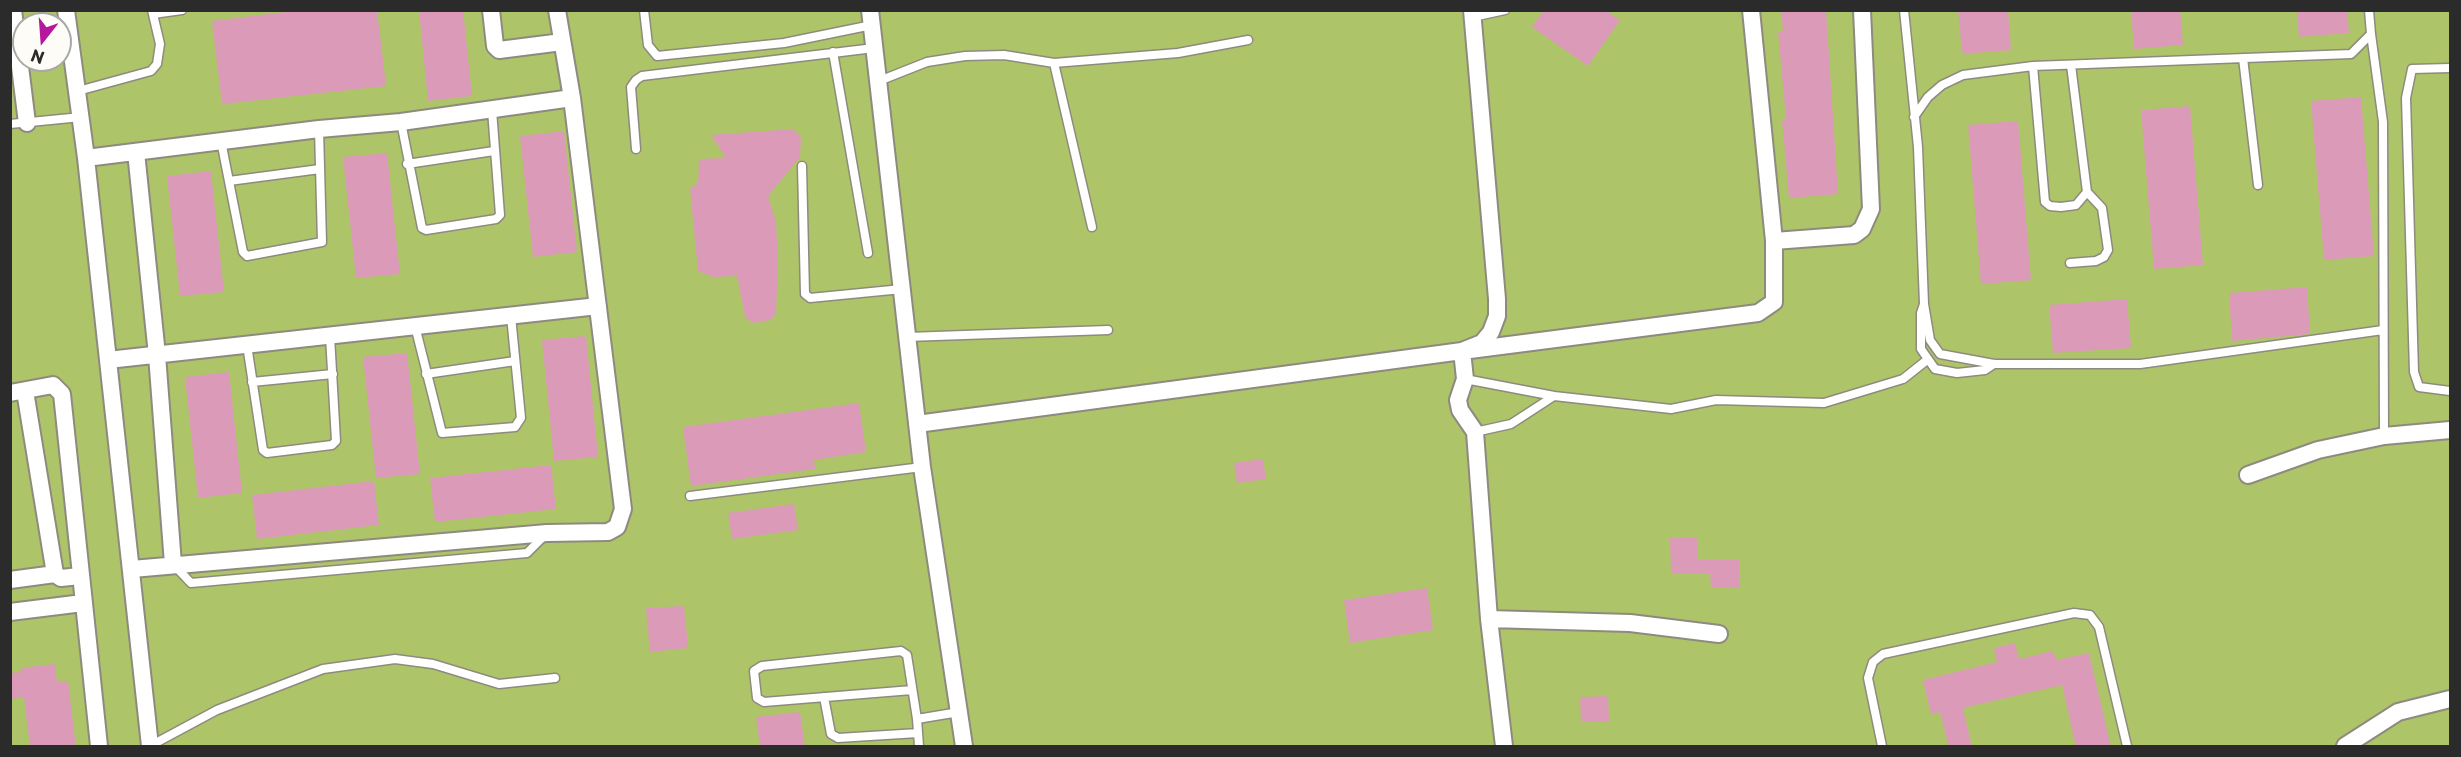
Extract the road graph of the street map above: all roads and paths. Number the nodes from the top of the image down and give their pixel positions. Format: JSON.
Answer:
{"nodes":[{"id":1,"x":13,"y":10,"type":"edge"},
{"id":2,"x":66,"y":10,"type":"edge"},
{"id":3,"x":182,"y":10,"type":"edge"},
{"id":4,"x":491,"y":10,"type":"edge"},
{"id":5,"x":557,"y":10,"type":"edge"},
{"id":6,"x":644,"y":10,"type":"edge"},
{"id":7,"x":1505,"y":10,"type":"edge"},
{"id":8,"x":1751,"y":10,"type":"edge"},
{"id":9,"x":1862,"y":10,"type":"edge"},
{"id":10,"x":1904,"y":10,"type":"edge"},
{"id":11,"x":2369,"y":10,"type":"edge"},
{"id":12,"x":153,"y":12,"type":"edge"},
{"id":13,"x":1472,"y":14,"type":"edge"},
{"id":14,"x":871,"y":18,"type":"edge"},
{"id":15,"x":2371,"y":34,"type":"junction"},
{"id":16,"x":1248,"y":40,"type":"dead end"},
{"id":17,"x":562,"y":42,"type":"junction"},
{"id":18,"x":874,"y":48,"type":"junction"},
{"id":19,"x":833,"y":52,"type":"junction"},
{"id":20,"x":2243,"y":58,"type":"junction"},
{"id":21,"x":1054,"y":63,"type":"junction"},
{"id":22,"x":2071,"y":64,"type":"junction"},
{"id":23,"x":2033,"y":66,"type":"junction"},
{"id":24,"x":2451,"y":68,"type":"edge"},
{"id":25,"x":879,"y":81,"type":"junction"},
{"id":26,"x":78,"y":91,"type":"junction"},
{"id":27,"x":572,"y":98,"type":"junction"},
{"id":28,"x":492,"y":110,"type":"junction"},
{"id":29,"x":81,"y":117,"type":"junction"},
{"id":30,"x":1914,"y":117,"type":"junction"},
{"id":31,"x":401,"y":122,"type":"junction"},
{"id":32,"x":19,"y":124,"type":"edge"},
{"id":33,"x":319,"y":129,"type":"junction"},
{"id":34,"x":221,"y":141,"type":"junction"},
{"id":35,"x":636,"y":149,"type":"dead end"},
{"id":36,"x":494,"y":151,"type":"junction"},
{"id":37,"x":136,"y":152,"type":"junction"},
{"id":38,"x":86,"y":158,"type":"junction"},
{"id":39,"x":407,"y":164,"type":"junction"},
{"id":40,"x":802,"y":166,"type":"dead end"},
{"id":41,"x":320,"y":169,"type":"junction"},
{"id":42,"x":229,"y":181,"type":"junction"},
{"id":43,"x":2258,"y":185,"type":"dead end"},
{"id":44,"x":2087,"y":192,"type":"junction"},
{"id":45,"x":1092,"y":227,"type":"dead end"},
{"id":46,"x":1774,"y":241,"type":"junction"},
{"id":47,"x":868,"y":253,"type":"dead end"},
{"id":48,"x":2070,"y":262,"type":"dead end"},
{"id":49,"x":902,"y":289,"type":"junction"},
{"id":50,"x":1924,"y":304,"type":"junction"},
{"id":51,"x":598,"y":306,"type":"junction"},
{"id":52,"x":511,"y":316,"type":"junction"},
{"id":53,"x":416,"y":326,"type":"junction"},
{"id":54,"x":1108,"y":330,"type":"dead end"},
{"id":55,"x":2384,"y":330,"type":"junction"},
{"id":56,"x":330,"y":336,"type":"junction"},
{"id":57,"x":907,"y":337,"type":"junction"},
{"id":58,"x":247,"y":345,"type":"junction"},
{"id":59,"x":1462,"y":351,"type":"junction"},
{"id":60,"x":157,"y":355,"type":"junction"},
{"id":61,"x":108,"y":360,"type":"junction"},
{"id":62,"x":1927,"y":360,"type":"junction"},
{"id":63,"x":515,"y":361,"type":"junction"},
{"id":64,"x":1994,"y":364,"type":"junction"},
{"id":65,"x":333,"y":374,"type":"junction"},
{"id":66,"x":426,"y":374,"type":"junction"},
{"id":67,"x":1465,"y":379,"type":"junction"},
{"id":68,"x":252,"y":382,"type":"junction"},
{"id":69,"x":2451,"y":391,"type":"edge"},
{"id":70,"x":18,"y":392,"type":"edge"},
{"id":71,"x":1554,"y":396,"type":"junction"},
{"id":72,"x":917,"y":424,"type":"junction"},
{"id":73,"x":2451,"y":430,"type":"edge"},
{"id":74,"x":1475,"y":432,"type":"junction"},
{"id":75,"x":2384,"y":436,"type":"junction"},
{"id":76,"x":922,"y":467,"type":"junction"},
{"id":77,"x":2248,"y":475,"type":"dead end"},
{"id":78,"x":690,"y":496,"type":"dead end"},
{"id":79,"x":173,"y":564,"type":"junction"},
{"id":80,"x":132,"y":569,"type":"junction"},
{"id":81,"x":55,"y":574,"type":"junction"},
{"id":82,"x":80,"y":576,"type":"junction"},
{"id":83,"x":10,"y":580,"type":"edge"},
{"id":84,"x":83,"y":603,"type":"junction"},
{"id":85,"x":10,"y":612,"type":"edge"},
{"id":86,"x":1489,"y":618,"type":"junction"},
{"id":87,"x":1719,"y":634,"type":"dead end"},
{"id":88,"x":555,"y":678,"type":"dead end"},
{"id":89,"x":912,"y":690,"type":"junction"},
{"id":90,"x":824,"y":697,"type":"junction"},
{"id":91,"x":2451,"y":699,"type":"edge"},
{"id":92,"x":960,"y":712,"type":"junction"},
{"id":93,"x":917,"y":718,"type":"junction"},
{"id":94,"x":918,"y":733,"type":"junction"},
{"id":95,"x":99,"y":747,"type":"edge"},
{"id":96,"x":150,"y":747,"type":"edge"},
{"id":97,"x":919,"y":747,"type":"edge"},
{"id":98,"x":964,"y":747,"type":"edge"},
{"id":99,"x":1504,"y":747,"type":"edge"},
{"id":100,"x":1882,"y":747,"type":"edge"},
{"id":101,"x":2127,"y":747,"type":"edge"},
{"id":102,"x":2344,"y":747,"type":"edge"}],
"edges":[{"from":1,"to":32,"type":"street"},
{"from":2,"to":26,"type":"street"},
{"from":3,"to":12,"type":"lane"},
{"from":4,"to":17,"type":"street"},
{"from":5,"to":17,"type":"street"},
{"from":6,"to":14,"type":"lane"},
{"from":7,"to":13,"type":"lane"},
{"from":8,"to":46,"type":"street"},
{"from":9,"to":46,"type":"street"},
{"from":10,"to":30,"type":"lane"},
{"from":11,"to":15,"type":"lane"},
{"from":12,"to":26,"type":"lane"},
{"from":13,"to":59,"type":"street"},
{"from":14,"to":18,"type":"street"},
{"from":15,"to":20,"type":"lane"},
{"from":15,"to":55,"type":"lane"},
{"from":16,"to":21,"type":"lane"},
{"from":17,"to":27,"type":"street"},
{"from":18,"to":19,"type":"lane"},
{"from":18,"to":25,"type":"street"},
{"from":19,"to":35,"type":"lane"},
{"from":19,"to":47,"type":"lane"},
{"from":20,"to":22,"type":"lane"},
{"from":20,"to":43,"type":"lane"},
{"from":21,"to":25,"type":"lane"},
{"from":21,"to":45,"type":"lane"},
{"from":22,"to":23,"type":"lane"},
{"from":22,"to":44,"type":"lane"},
{"from":23,"to":30,"type":"lane"},
{"from":23,"to":44,"type":"lane"},
{"from":24,"to":69,"type":"lane"},
{"from":25,"to":49,"type":"street"},
{"from":26,"to":29,"type":"street"},
{"from":27,"to":28,"type":"street"},
{"from":27,"to":51,"type":"street"},
{"from":28,"to":31,"type":"street"},
{"from":28,"to":36,"type":"lane"},
{"from":29,"to":32,"type":"lane"},
{"from":29,"to":38,"type":"street"},
{"from":30,"to":50,"type":"lane"},
{"from":31,"to":33,"type":"street"},
{"from":31,"to":39,"type":"lane"},
{"from":33,"to":34,"type":"street"},
{"from":33,"to":41,"type":"lane"},
{"from":34,"to":37,"type":"street"},
{"from":34,"to":42,"type":"lane"},
{"from":36,"to":39,"type":"lane"},
{"from":36,"to":39,"type":"lane"},
{"from":37,"to":38,"type":"street"},
{"from":37,"to":60,"type":"street"},
{"from":38,"to":61,"type":"street"},
{"from":40,"to":49,"type":"lane"},
{"from":41,"to":42,"type":"lane"},
{"from":41,"to":42,"type":"lane"},
{"from":44,"to":48,"type":"lane"},
{"from":46,"to":59,"type":"street"},
{"from":49,"to":57,"type":"street"},
{"from":50,"to":62,"type":"lane"},
{"from":50,"to":64,"type":"lane"},
{"from":51,"to":52,"type":"street"},
{"from":51,"to":79,"type":"street"},
{"from":52,"to":53,"type":"street"},
{"from":52,"to":63,"type":"lane"},
{"from":53,"to":56,"type":"street"},
{"from":53,"to":66,"type":"lane"},
{"from":54,"to":57,"type":"lane"},
{"from":55,"to":64,"type":"lane"},
{"from":55,"to":75,"type":"lane"},
{"from":56,"to":58,"type":"street"},
{"from":56,"to":65,"type":"lane"},
{"from":57,"to":72,"type":"street"},
{"from":58,"to":60,"type":"street"},
{"from":58,"to":68,"type":"lane"},
{"from":59,"to":67,"type":"street"},
{"from":59,"to":72,"type":"street"},
{"from":60,"to":61,"type":"street"},
{"from":60,"to":79,"type":"street"},
{"from":61,"to":80,"type":"street"},
{"from":62,"to":64,"type":"lane"},
{"from":62,"to":71,"type":"lane"},
{"from":63,"to":66,"type":"lane"},
{"from":63,"to":66,"type":"lane"},
{"from":65,"to":68,"type":"lane"},
{"from":65,"to":68,"type":"lane"},
{"from":67,"to":71,"type":"lane"},
{"from":67,"to":74,"type":"street"},
{"from":70,"to":81,"type":"street"},
{"from":70,"to":82,"type":"street"},
{"from":71,"to":74,"type":"lane"},
{"from":72,"to":76,"type":"street"},
{"from":73,"to":75,"type":"street"},
{"from":74,"to":86,"type":"street"},
{"from":75,"to":77,"type":"street"},
{"from":76,"to":78,"type":"lane"},
{"from":76,"to":92,"type":"street"},
{"from":79,"to":80,"type":"street"},
{"from":80,"to":96,"type":"street"},
{"from":81,"to":82,"type":"street"},
{"from":81,"to":83,"type":"street"},
{"from":82,"to":84,"type":"street"},
{"from":84,"to":85,"type":"street"},
{"from":84,"to":95,"type":"street"},
{"from":86,"to":87,"type":"street"},
{"from":86,"to":99,"type":"street"},
{"from":88,"to":96,"type":"lane"},
{"from":89,"to":90,"type":"lane"},
{"from":89,"to":90,"type":"lane"},
{"from":89,"to":93,"type":"lane"},
{"from":90,"to":94,"type":"lane"},
{"from":91,"to":102,"type":"street"},
{"from":92,"to":93,"type":"lane"},
{"from":92,"to":98,"type":"street"},
{"from":93,"to":94,"type":"lane"},
{"from":94,"to":97,"type":"lane"},
{"from":100,"to":101,"type":"lane"}]}
